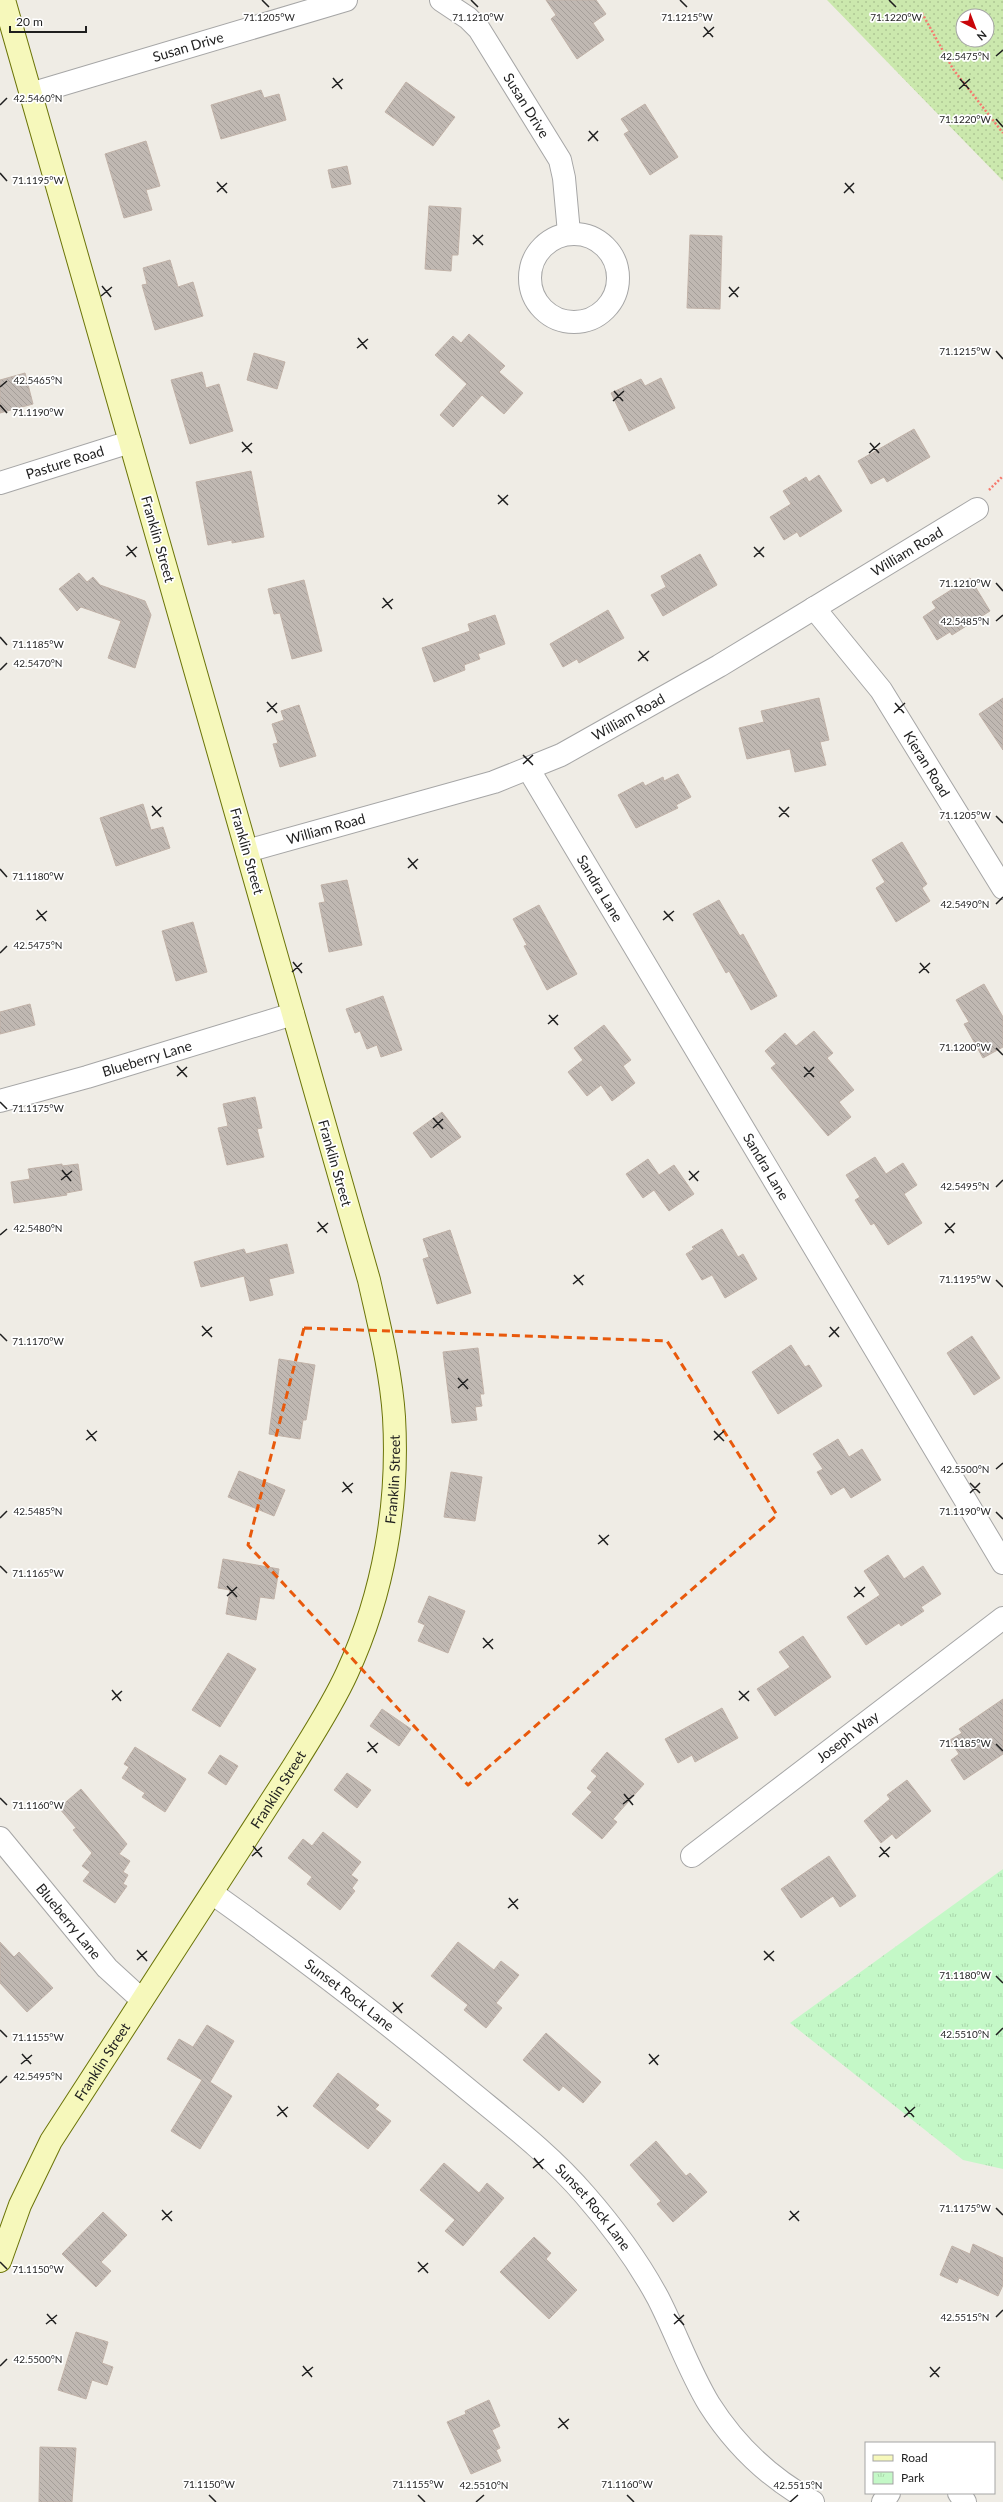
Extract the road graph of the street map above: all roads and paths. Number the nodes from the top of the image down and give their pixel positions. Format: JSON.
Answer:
{"nodes":[{"id":1,"x":4,"y":0,"type":"edge"},
{"id":2,"x":346,"y":0,"type":"edge"},
{"id":3,"x":441,"y":0,"type":"edge"},
{"id":4,"x":922,"y":13,"type":"dead end"},
{"id":5,"x":30,"y":94,"type":"junction"},
{"id":6,"x":1003,"y":133,"type":"edge"},
{"id":7,"x":569,"y":233,"type":"junction"},
{"id":8,"x":130,"y":442,"type":"junction"},
{"id":9,"x":0,"y":483,"type":"edge"},
{"id":10,"x":976,"y":509,"type":"dead end"},
{"id":11,"x":814,"y":608,"type":"junction"},
{"id":12,"x":529,"y":770,"type":"junction"},
{"id":13,"x":247,"y":851,"type":"junction"},
{"id":14,"x":1003,"y":888,"type":"edge"},
{"id":15,"x":292,"y":1014,"type":"junction"},
{"id":16,"x":0,"y":1101,"type":"edge"},
{"id":17,"x":1003,"y":1563,"type":"edge"},
{"id":18,"x":1003,"y":1618,"type":"edge"},
{"id":19,"x":0,"y":1838,"type":"edge"},
{"id":20,"x":692,"y":1856,"type":"dead end"},
{"id":21,"x":212,"y":1893,"type":"junction"},
{"id":22,"x":142,"y":2000,"type":"junction"},
{"id":23,"x":0,"y":2261,"type":"edge"},
{"id":24,"x":813,"y":2502,"type":"edge"}],
"edges":[{"from":1,"to":5,"type":"main road","name":"Franklin Street"},
{"from":2,"to":5,"type":"street","name":"Susan Drive"},
{"from":3,"to":7,"type":"street","name":"Susan Drive"},
{"from":4,"to":6,"type":"path"},
{"from":5,"to":8,"type":"main road","name":"Franklin Street"},
{"from":7,"to":7,"type":"street"},
{"from":8,"to":9,"type":"street","name":"Pasture Road"},
{"from":8,"to":13,"type":"main road","name":"Franklin Street"},
{"from":10,"to":11,"type":"street","name":"William Road"},
{"from":11,"to":12,"type":"street","name":"William Road"},
{"from":11,"to":14,"type":"street","name":"Kieran Road"},
{"from":12,"to":13,"type":"street","name":"William Road"},
{"from":12,"to":17,"type":"street","name":"Sandra Lane"},
{"from":13,"to":15,"type":"main road","name":"Franklin Street"},
{"from":15,"to":16,"type":"street","name":"Blueberry Lane"},
{"from":15,"to":21,"type":"main road","name":"Franklin Street"},
{"from":18,"to":20,"type":"street","name":"Joseph Way"},
{"from":19,"to":22,"type":"street","name":"Blueberry Lane"},
{"from":21,"to":22,"type":"main road","name":"Franklin Street"},
{"from":21,"to":24,"type":"street","name":"Sunset Rock Lane"},
{"from":22,"to":23,"type":"main road","name":"Franklin Street"}]}
